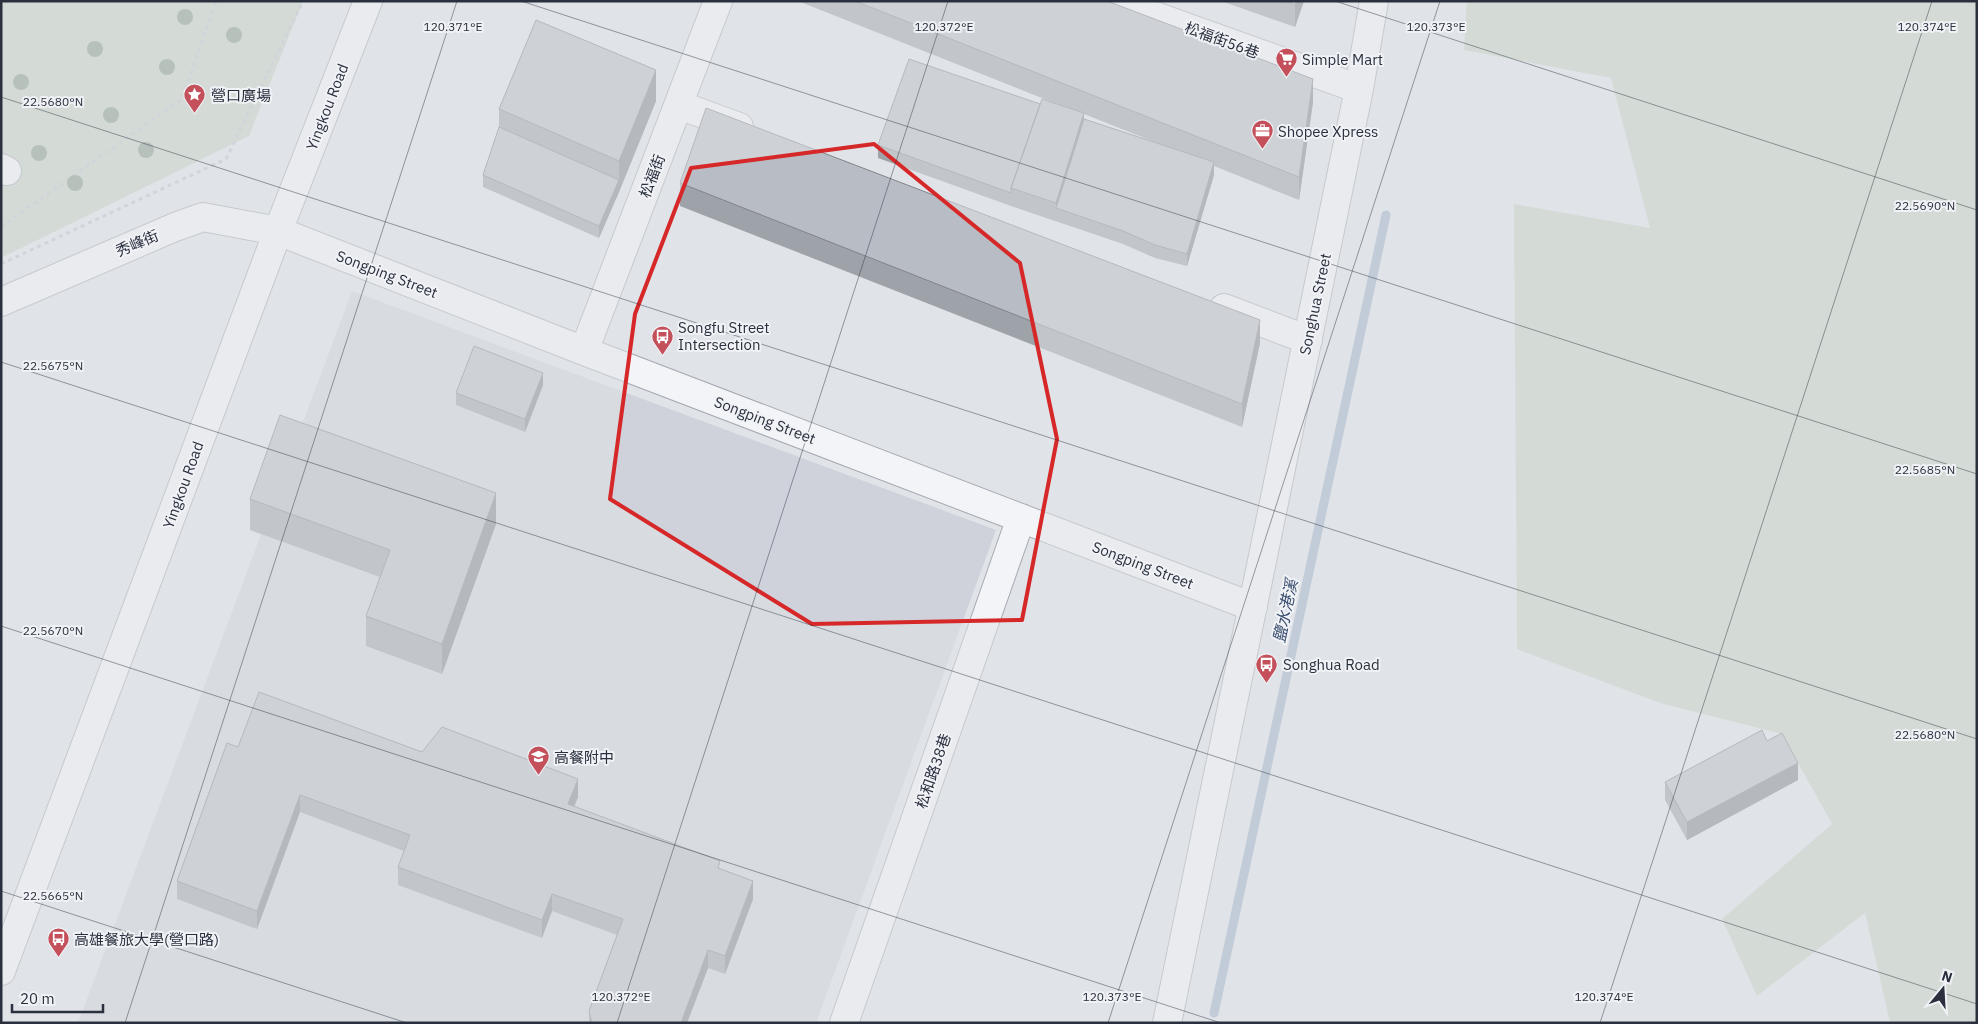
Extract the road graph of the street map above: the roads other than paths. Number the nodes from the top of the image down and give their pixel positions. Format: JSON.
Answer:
{"nodes":[{"id":1,"x":368,"y":1,"type":"edge"},
{"id":2,"x":718,"y":1,"type":"edge"},
{"id":3,"x":1114,"y":1,"type":"edge"},
{"id":4,"x":1374,"y":1,"type":"edge"},
{"id":5,"x":1359,"y":89,"type":"junction"},
{"id":6,"x":679,"y":105,"type":"junction"},
{"id":7,"x":762,"y":136,"type":"edge"},
{"id":8,"x":278,"y":231,"type":"junction"},
{"id":9,"x":1197,"y":298,"type":"edge"},
{"id":10,"x":1,"y":302,"type":"edge"},
{"id":11,"x":1308,"y":340,"type":"junction"},
{"id":12,"x":584,"y":351,"type":"junction"},
{"id":13,"x":1021,"y":518,"type":"junction"},
{"id":14,"x":1253,"y":606,"type":"junction"},
{"id":15,"x":1,"y":971,"type":"edge"},
{"id":16,"x":844,"y":1023,"type":"edge"},
{"id":17,"x":1167,"y":1023,"type":"edge"}],
"edges":[{"from":1,"to":8,"type":"street","name":"Yingkou Road"},
{"from":2,"to":6,"type":"street","name":"松福街"},
{"from":3,"to":5,"type":"street","name":"松福街56巷"},
{"from":4,"to":5,"type":"street","name":"Songhua Street"},
{"from":5,"to":11,"type":"street","name":"Songhua Street"},
{"from":6,"to":7,"type":"street"},
{"from":6,"to":12,"type":"street","name":"松福街"},
{"from":8,"to":10,"type":"street","name":"秀峰街"},
{"from":8,"to":12,"type":"street","name":"Songping Street"},
{"from":8,"to":15,"type":"street","name":"Yingkou Road"},
{"from":9,"to":11,"type":"street"},
{"from":11,"to":14,"type":"street","name":"Songhua Street"},
{"from":12,"to":13,"type":"street","name":"Songping Street"},
{"from":13,"to":14,"type":"street","name":"Songping Street"},
{"from":13,"to":16,"type":"street","name":"松和路38巷"},
{"from":14,"to":17,"type":"street"}]}
